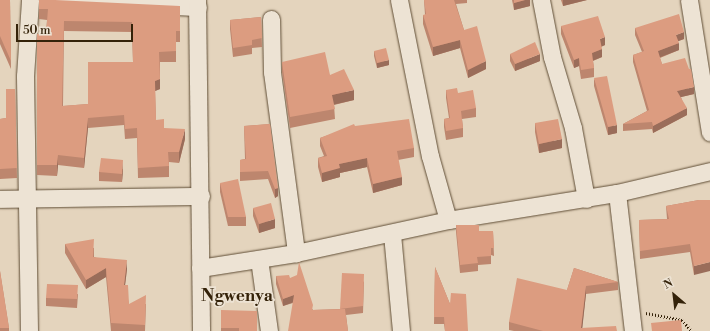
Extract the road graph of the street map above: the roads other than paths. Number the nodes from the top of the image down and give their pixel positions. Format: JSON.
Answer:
{"nodes":[{"id":1,"x":30,"y":0,"type":"edge"},
{"id":2,"x":49,"y":0,"type":"edge"},
{"id":3,"x":399,"y":0,"type":"edge"},
{"id":4,"x":541,"y":0,"type":"edge"},
{"id":5,"x":689,"y":0,"type":"edge"},
{"id":6,"x":197,"y":3,"type":"edge"},
{"id":7,"x":271,"y":19,"type":"dead end"},
{"id":8,"x":710,"y":132,"type":"edge"},
{"id":9,"x":710,"y":171,"type":"edge"},
{"id":10,"x":617,"y":193,"type":"junction"},
{"id":11,"x":201,"y":196,"type":"junction"},
{"id":12,"x":586,"y":199,"type":"junction"},
{"id":13,"x":0,"y":200,"type":"edge"},
{"id":14,"x":29,"y":200,"type":"junction"},
{"id":15,"x":448,"y":220,"type":"junction"},
{"id":16,"x":392,"y":234,"type":"junction"},
{"id":17,"x":296,"y":252,"type":"junction"},
{"id":18,"x":259,"y":259,"type":"junction"},
{"id":19,"x":200,"y":268,"type":"junction"},
{"id":20,"x":29,"y":331,"type":"edge"},
{"id":21,"x":201,"y":331,"type":"edge"},
{"id":22,"x":269,"y":331,"type":"edge"},
{"id":23,"x":401,"y":331,"type":"edge"},
{"id":24,"x":633,"y":331,"type":"edge"}],
"edges":[{"from":1,"to":14,"type":"street"},
{"from":2,"to":6,"type":"street"},
{"from":3,"to":15,"type":"street"},
{"from":4,"to":12,"type":"street"},
{"from":5,"to":8,"type":"street"},
{"from":6,"to":11,"type":"street"},
{"from":7,"to":17,"type":"street"},
{"from":9,"to":10,"type":"street"},
{"from":10,"to":12,"type":"street"},
{"from":10,"to":24,"type":"street"},
{"from":11,"to":14,"type":"street"},
{"from":11,"to":19,"type":"street"},
{"from":12,"to":15,"type":"street"},
{"from":13,"to":14,"type":"street"},
{"from":14,"to":20,"type":"street"},
{"from":15,"to":16,"type":"street"},
{"from":16,"to":17,"type":"street"},
{"from":16,"to":23,"type":"street"},
{"from":17,"to":18,"type":"street"},
{"from":18,"to":19,"type":"street"},
{"from":18,"to":22,"type":"street"},
{"from":19,"to":21,"type":"street"}]}
